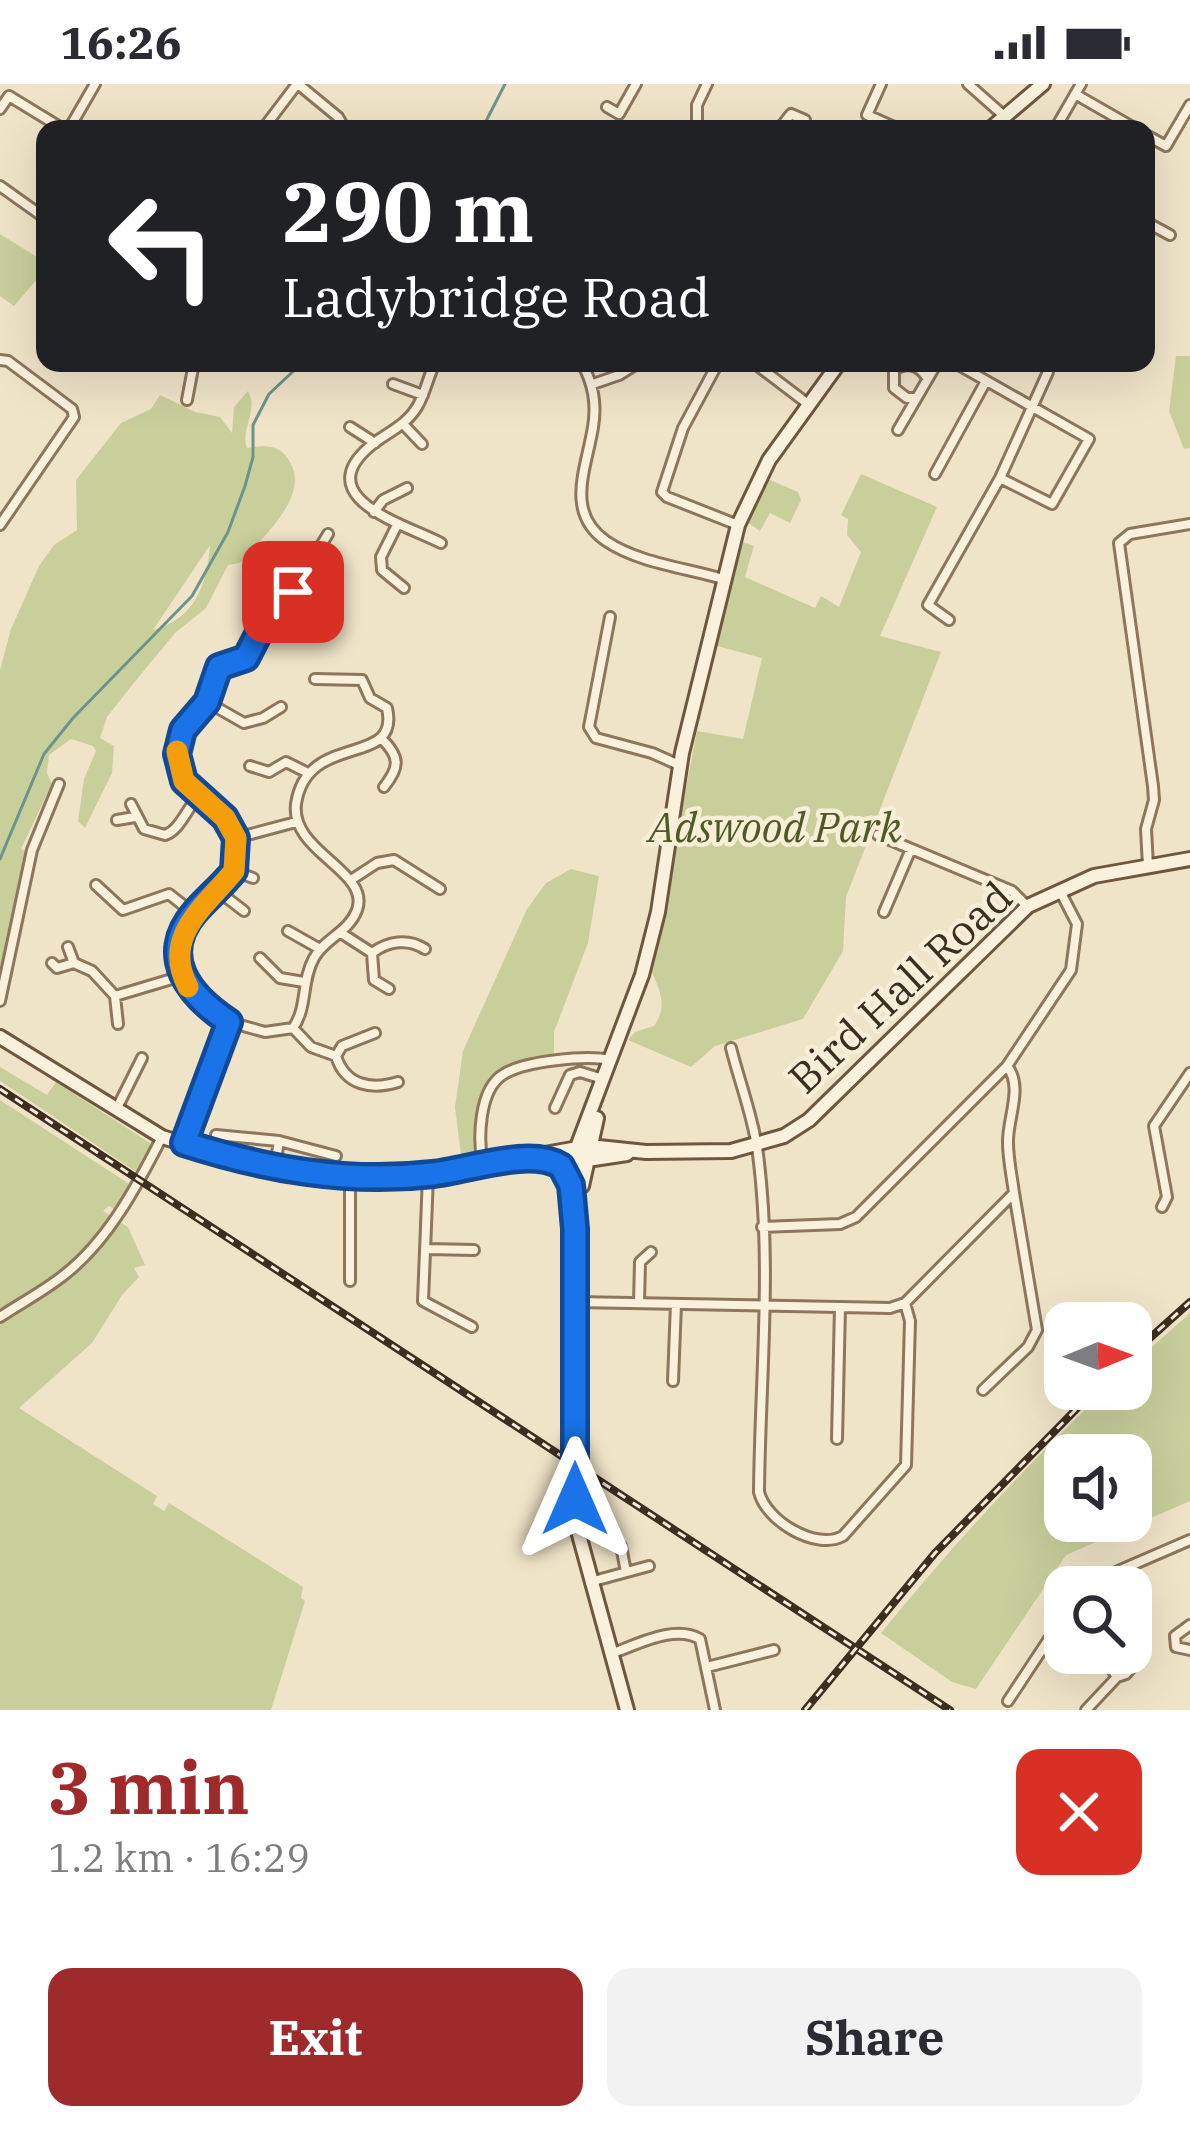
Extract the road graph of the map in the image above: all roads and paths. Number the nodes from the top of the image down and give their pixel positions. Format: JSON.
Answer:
{"nodes":[{"id":1,"x":95,"y":84,"type":"edge"},
{"id":2,"x":298,"y":84,"type":"edge"},
{"id":3,"x":636,"y":84,"type":"edge"},
{"id":4,"x":705,"y":84,"type":"edge"},
{"id":5,"x":881,"y":84,"type":"edge"},
{"id":6,"x":968,"y":84,"type":"edge"},
{"id":7,"x":1043,"y":84,"type":"edge"},
{"id":8,"x":1081,"y":84,"type":"edge"},
{"id":9,"x":1075,"y":94,"type":"junction"},
{"id":10,"x":1190,"y":105,"type":"edge"},
{"id":11,"x":607,"y":107,"type":"dead end"},
{"id":12,"x":0,"y":109,"type":"edge"},
{"id":13,"x":1003,"y":116,"type":"junction"},
{"id":14,"x":50,"y":120,"type":"edge"},
{"id":15,"x":72,"y":120,"type":"edge"},
{"id":16,"x":270,"y":120,"type":"edge"},
{"id":17,"x":337,"y":120,"type":"edge"},
{"id":18,"x":697,"y":120,"type":"edge"},
{"id":19,"x":786,"y":120,"type":"edge"},
{"id":20,"x":805,"y":120,"type":"dead end"},
{"id":21,"x":878,"y":120,"type":"edge"},
{"id":22,"x":999,"y":120,"type":"edge"},
{"id":23,"x":1060,"y":120,"type":"edge"},
{"id":24,"x":1120,"y":120,"type":"edge"},
{"id":25,"x":1155,"y":140,"type":"edge"},
{"id":26,"x":0,"y":186,"type":"edge"},
{"id":27,"x":36,"y":209,"type":"edge"},
{"id":28,"x":1155,"y":227,"type":"edge"},
{"id":29,"x":1170,"y":235,"type":"dead end"},
{"id":30,"x":0,"y":360,"type":"edge"},
{"id":31,"x":192,"y":372,"type":"edge"},
{"id":32,"x":432,"y":372,"type":"edge"},
{"id":33,"x":587,"y":372,"type":"edge"},
{"id":34,"x":624,"y":372,"type":"edge"},
{"id":35,"x":713,"y":372,"type":"edge"},
{"id":36,"x":766,"y":372,"type":"edge"},
{"id":37,"x":832,"y":372,"type":"edge"},
{"id":38,"x":894,"y":372,"type":"edge"},
{"id":39,"x":920,"y":372,"type":"edge"},
{"id":40,"x":931,"y":372,"type":"edge"},
{"id":41,"x":971,"y":372,"type":"edge"},
{"id":42,"x":1048,"y":372,"type":"dead end"},
{"id":43,"x":927,"y":378,"type":"junction"},
{"id":44,"x":986,"y":381,"type":"junction"},
{"id":45,"x":393,"y":384,"type":"dead end"},
{"id":46,"x":593,"y":384,"type":"junction"},
{"id":47,"x":423,"y":395,"type":"junction"},
{"id":48,"x":916,"y":398,"type":"junction"},
{"id":49,"x":187,"y":400,"type":"dead end"},
{"id":50,"x":808,"y":404,"type":"junction"},
{"id":51,"x":1032,"y":404,"type":"junction"},
{"id":52,"x":403,"y":424,"type":"junction"},
{"id":53,"x":350,"y":427,"type":"dead end"},
{"id":54,"x":898,"y":430,"type":"dead end"},
{"id":55,"x":375,"y":442,"type":"junction"},
{"id":56,"x":422,"y":444,"type":"dead end"},
{"id":57,"x":935,"y":474,"type":"dead end"},
{"id":58,"x":1000,"y":478,"type":"junction"},
{"id":59,"x":407,"y":488,"type":"dead end"},
{"id":60,"x":374,"y":512,"type":"junction"},
{"id":61,"x":1190,"y":524,"type":"edge"},
{"id":62,"x":0,"y":525,"type":"edge"},
{"id":63,"x":397,"y":525,"type":"junction"},
{"id":64,"x":738,"y":525,"type":"junction"},
{"id":65,"x":328,"y":534,"type":"dead end"},
{"id":66,"x":442,"y":543,"type":"dead end"},
{"id":67,"x":725,"y":580,"type":"junction"},
{"id":68,"x":404,"y":588,"type":"dead end"},
{"id":69,"x":293,"y":592,"type":"junction"},
{"id":70,"x":337,"y":615,"type":"dead end"},
{"id":71,"x":610,"y":617,"type":"dead end"},
{"id":72,"x":949,"y":620,"type":"dead end"},
{"id":73,"x":315,"y":680,"type":"dead end"},
{"id":74,"x":207,"y":702,"type":"junction"},
{"id":75,"x":281,"y":707,"type":"dead end"},
{"id":76,"x":382,"y":739,"type":"junction"},
{"id":77,"x":681,"y":759,"type":"junction"},
{"id":78,"x":254,"y":773,"type":"dead end"},
{"id":79,"x":308,"y":773,"type":"junction"},
{"id":80,"x":59,"y":784,"type":"dead end"},
{"id":81,"x":384,"y":787,"type":"dead end"},
{"id":82,"x":199,"y":797,"type":"junction"},
{"id":83,"x":131,"y":804,"type":"dead end"},
{"id":84,"x":135,"y":817,"type":"junction"},
{"id":85,"x":117,"y":820,"type":"dead end"},
{"id":86,"x":296,"y":822,"type":"junction"},
{"id":87,"x":878,"y":835,"type":"dead end"},
{"id":88,"x":236,"y":838,"type":"junction"},
{"id":89,"x":911,"y":849,"type":"junction"},
{"id":90,"x":1190,"y":860,"type":"edge"},
{"id":91,"x":1148,"y":866,"type":"junction"},
{"id":92,"x":234,"y":871,"type":"junction"},
{"id":93,"x":253,"y":878,"type":"dead end"},
{"id":94,"x":351,"y":880,"type":"junction"},
{"id":95,"x":96,"y":885,"type":"dead end"},
{"id":96,"x":440,"y":889,"type":"dead end"},
{"id":97,"x":1059,"y":889,"type":"junction"},
{"id":98,"x":218,"y":891,"type":"junction"},
{"id":99,"x":1028,"y":906,"type":"junction"},
{"id":100,"x":244,"y":911,"type":"dead end"},
{"id":101,"x":884,"y":912,"type":"dead end"},
{"id":102,"x":194,"y":914,"type":"junction"},
{"id":103,"x":288,"y":931,"type":"dead end"},
{"id":104,"x":341,"y":933,"type":"junction"},
{"id":105,"x":68,"y":947,"type":"dead end"},
{"id":106,"x":320,"y":949,"type":"junction"},
{"id":107,"x":425,"y":949,"type":"dead end"},
{"id":108,"x":372,"y":952,"type":"junction"},
{"id":109,"x":260,"y":958,"type":"dead end"},
{"id":110,"x":52,"y":963,"type":"dead end"},
{"id":111,"x":74,"y":963,"type":"junction"},
{"id":112,"x":182,"y":976,"type":"junction"},
{"id":113,"x":304,"y":982,"type":"junction"},
{"id":114,"x":389,"y":989,"type":"dead end"},
{"id":115,"x":115,"y":996,"type":"junction"},
{"id":116,"x":0,"y":1001,"type":"edge"},
{"id":117,"x":229,"y":1022,"type":"junction"},
{"id":118,"x":118,"y":1024,"type":"dead end"},
{"id":119,"x":293,"y":1028,"type":"junction"},
{"id":120,"x":375,"y":1034,"type":"dead end"},
{"id":121,"x":0,"y":1037,"type":"edge"},
{"id":122,"x":730,"y":1048,"type":"dead end"},
{"id":123,"x":614,"y":1054,"type":"junction"},
{"id":124,"x":336,"y":1056,"type":"junction"},
{"id":125,"x":142,"y":1058,"type":"dead end"},
{"id":126,"x":1007,"y":1066,"type":"junction"},
{"id":127,"x":1190,"y":1073,"type":"edge"},
{"id":128,"x":604,"y":1080,"type":"junction"},
{"id":129,"x":398,"y":1082,"type":"dead end"},
{"id":130,"x":555,"y":1108,"type":"dead end"},
{"id":131,"x":116,"y":1112,"type":"junction"},
{"id":132,"x":216,"y":1135,"type":"dead end"},
{"id":133,"x":162,"y":1137,"type":"junction"},
{"id":134,"x":279,"y":1141,"type":"junction"},
{"id":135,"x":184,"y":1143,"type":"junction"},
{"id":136,"x":757,"y":1145,"type":"junction"},
{"id":137,"x":582,"y":1153,"type":"junction"},
{"id":138,"x":336,"y":1156,"type":"dead end"},
{"id":139,"x":535,"y":1156,"type":"junction"},
{"id":140,"x":483,"y":1167,"type":"junction"},
{"id":141,"x":274,"y":1168,"type":"junction"},
{"id":142,"x":428,"y":1175,"type":"junction"},
{"id":143,"x":350,"y":1177,"type":"junction"},
{"id":144,"x":1014,"y":1192,"type":"junction"},
{"id":145,"x":1162,"y":1208,"type":"dead end"},
{"id":146,"x":762,"y":1227,"type":"junction"},
{"id":147,"x":575,"y":1229,"type":"junction"},
{"id":148,"x":428,"y":1249,"type":"junction"},
{"id":149,"x":473,"y":1250,"type":"dead end"},
{"id":150,"x":651,"y":1252,"type":"dead end"},
{"id":151,"x":350,"y":1281,"type":"dead end"},
{"id":152,"x":576,"y":1302,"type":"junction"},
{"id":153,"x":905,"y":1303,"type":"junction"},
{"id":154,"x":639,"y":1304,"type":"junction"},
{"id":155,"x":676,"y":1304,"type":"junction"},
{"id":156,"x":765,"y":1306,"type":"junction"},
{"id":157,"x":840,"y":1307,"type":"junction"},
{"id":158,"x":0,"y":1317,"type":"edge"},
{"id":159,"x":472,"y":1327,"type":"dead end"},
{"id":160,"x":674,"y":1381,"type":"dead end"},
{"id":161,"x":983,"y":1390,"type":"dead end"},
{"id":162,"x":837,"y":1439,"type":"dead end"},
{"id":163,"x":1190,"y":1540,"type":"edge"},
{"id":164,"x":621,"y":1546,"type":"dead end"},
{"id":165,"x":649,"y":1566,"type":"dead end"},
{"id":166,"x":1130,"y":1566,"type":"edge"},
{"id":167,"x":626,"y":1572,"type":"junction"},
{"id":168,"x":589,"y":1582,"type":"junction"},
{"id":169,"x":1190,"y":1625,"type":"edge"},
{"id":170,"x":774,"y":1650,"type":"dead end"},
{"id":171,"x":1190,"y":1650,"type":"edge"},
{"id":172,"x":1044,"y":1651,"type":"edge"},
{"id":173,"x":609,"y":1654,"type":"junction"},
{"id":174,"x":707,"y":1667,"type":"junction"},
{"id":175,"x":1115,"y":1674,"type":"edge"},
{"id":176,"x":1126,"y":1674,"type":"edge"},
{"id":177,"x":1117,"y":1677,"type":"junction"},
{"id":178,"x":1008,"y":1701,"type":"dead end"},
{"id":179,"x":627,"y":1710,"type":"edge"},
{"id":180,"x":716,"y":1710,"type":"edge"},
{"id":181,"x":1087,"y":1710,"type":"edge"}],
"edges":[{"from":1,"to":15,"type":"street"},
{"from":2,"to":16,"type":"street"},
{"from":2,"to":17,"type":"street"},
{"from":3,"to":11,"type":"street"},
{"from":4,"to":18,"type":"street"},
{"from":5,"to":21,"type":"street"},
{"from":6,"to":13,"type":"street"},
{"from":7,"to":13,"type":"street"},
{"from":8,"to":9,"type":"street"},
{"from":9,"to":23,"type":"street"},
{"from":9,"to":24,"type":"street"},
{"from":10,"to":25,"type":"street"},
{"from":12,"to":14,"type":"street"},
{"from":13,"to":22,"type":"street"},
{"from":19,"to":20,"type":"street"},
{"from":26,"to":27,"type":"street"},
{"from":28,"to":29,"type":"street"},
{"from":30,"to":62,"type":"street"},
{"from":31,"to":49,"type":"street"},
{"from":32,"to":47,"type":"street"},
{"from":33,"to":46,"type":"street"},
{"from":34,"to":46,"type":"street"},
{"from":35,"to":64,"type":"street"},
{"from":36,"to":50,"type":"street"},
{"from":37,"to":50,"type":"street"},
{"from":38,"to":48,"type":"street"},
{"from":39,"to":43,"type":"street"},
{"from":40,"to":43,"type":"street"},
{"from":41,"to":44,"type":"street"},
{"from":42,"to":51,"type":"street"},
{"from":43,"to":48,"type":"street"},
{"from":44,"to":51,"type":"street"},
{"from":44,"to":57,"type":"street"},
{"from":45,"to":47,"type":"street"},
{"from":46,"to":67,"type":"street"},
{"from":47,"to":52,"type":"street"},
{"from":48,"to":54,"type":"street"},
{"from":50,"to":64,"type":"street"},
{"from":51,"to":58,"type":"street"},
{"from":51,"to":58,"type":"street"},
{"from":52,"to":55,"type":"street"},
{"from":52,"to":56,"type":"street"},
{"from":53,"to":55,"type":"street"},
{"from":55,"to":60,"type":"street"},
{"from":58,"to":72,"type":"street"},
{"from":59,"to":60,"type":"street"},
{"from":60,"to":63,"type":"street"},
{"from":61,"to":91,"type":"street"},
{"from":63,"to":66,"type":"street"},
{"from":63,"to":68,"type":"street"},
{"from":64,"to":67,"type":"street"},
{"from":65,"to":69,"type":"street"},
{"from":67,"to":77,"type":"street"},
{"from":69,"to":70,"type":"street"},
{"from":69,"to":74,"type":"street"},
{"from":71,"to":77,"type":"street"},
{"from":73,"to":76,"type":"street"},
{"from":74,"to":75,"type":"street"},
{"from":74,"to":82,"type":"street"},
{"from":76,"to":79,"type":"street"},
{"from":76,"to":81,"type":"street"},
{"from":77,"to":123,"type":"street"},
{"from":78,"to":79,"type":"street"},
{"from":79,"to":86,"type":"street"},
{"from":80,"to":116,"type":"street"},
{"from":82,"to":84,"type":"street"},
{"from":82,"to":88,"type":"street"},
{"from":83,"to":84,"type":"street"},
{"from":84,"to":85,"type":"street"},
{"from":86,"to":88,"type":"street"},
{"from":86,"to":94,"type":"street"},
{"from":87,"to":89,"type":"street"},
{"from":88,"to":92,"type":"street"},
{"from":89,"to":99,"type":"street"},
{"from":89,"to":101,"type":"street"},
{"from":90,"to":91,"type":"street","name":"Bird Hall Road"},
{"from":91,"to":97,"type":"street","name":"Bird Hall Road"},
{"from":92,"to":93,"type":"street"},
{"from":92,"to":98,"type":"street"},
{"from":94,"to":96,"type":"street"},
{"from":94,"to":104,"type":"street"},
{"from":95,"to":102,"type":"street"},
{"from":97,"to":99,"type":"street","name":"Bird Hall Road"},
{"from":97,"to":126,"type":"street"},
{"from":98,"to":100,"type":"street"},
{"from":98,"to":102,"type":"street"},
{"from":99,"to":136,"type":"street","name":"Bird Hall Road"},
{"from":102,"to":112,"type":"street"},
{"from":103,"to":106,"type":"street"},
{"from":104,"to":106,"type":"street"},
{"from":104,"to":108,"type":"street"},
{"from":105,"to":111,"type":"street"},
{"from":106,"to":113,"type":"street"},
{"from":107,"to":108,"type":"street"},
{"from":108,"to":114,"type":"street"},
{"from":109,"to":113,"type":"street"},
{"from":110,"to":111,"type":"street"},
{"from":111,"to":115,"type":"street"},
{"from":112,"to":115,"type":"street"},
{"from":112,"to":117,"type":"street"},
{"from":113,"to":119,"type":"street"},
{"from":115,"to":118,"type":"street"},
{"from":117,"to":119,"type":"street"},
{"from":117,"to":135,"type":"street"},
{"from":119,"to":124,"type":"street"},
{"from":120,"to":124,"type":"street"},
{"from":121,"to":131,"type":"street","name":"Bird Hall Road"},
{"from":122,"to":136,"type":"street"},
{"from":123,"to":128,"type":"street"},
{"from":123,"to":137,"type":"street"},
{"from":123,"to":140,"type":"street"},
{"from":124,"to":129,"type":"street"},
{"from":125,"to":131,"type":"street"},
{"from":126,"to":144,"type":"street"},
{"from":126,"to":146,"type":"street"},
{"from":127,"to":145,"type":"street"},
{"from":128,"to":130,"type":"street"},
{"from":128,"to":137,"type":"street"},
{"from":131,"to":133,"type":"street","name":"Bird Hall Road"},
{"from":132,"to":134,"type":"street"},
{"from":133,"to":135,"type":"street","name":"Bird Hall Road"},
{"from":133,"to":158,"type":"street"},
{"from":134,"to":138,"type":"street"},
{"from":134,"to":141,"type":"street"},
{"from":135,"to":141,"type":"street","name":"Bird Hall Road"},
{"from":136,"to":137,"type":"street","name":"Bird Hall Road"},
{"from":136,"to":146,"type":"street"},
{"from":137,"to":139,"type":"street","name":"Bird Hall Road"},
{"from":137,"to":147,"type":"street"},
{"from":139,"to":140,"type":"street","name":"Bird Hall Road"},
{"from":139,"to":147,"type":"street"},
{"from":140,"to":142,"type":"street","name":"Bird Hall Road"},
{"from":141,"to":143,"type":"street","name":"Bird Hall Road"},
{"from":142,"to":143,"type":"street","name":"Bird Hall Road"},
{"from":142,"to":148,"type":"street"},
{"from":143,"to":151,"type":"street"},
{"from":144,"to":153,"type":"street"},
{"from":144,"to":161,"type":"street"},
{"from":146,"to":156,"type":"street"},
{"from":147,"to":152,"type":"street"},
{"from":148,"to":149,"type":"street"},
{"from":148,"to":159,"type":"street"},
{"from":150,"to":154,"type":"street"},
{"from":152,"to":154,"type":"street"},
{"from":152,"to":168,"type":"street"},
{"from":153,"to":156,"type":"street"},
{"from":153,"to":157,"type":"street"},
{"from":154,"to":155,"type":"street"},
{"from":155,"to":156,"type":"street"},
{"from":155,"to":160,"type":"street"},
{"from":156,"to":157,"type":"street"},
{"from":157,"to":162,"type":"street"},
{"from":163,"to":166,"type":"street"},
{"from":164,"to":167,"type":"street"},
{"from":165,"to":167,"type":"street"},
{"from":167,"to":168,"type":"street"},
{"from":168,"to":173,"type":"street"},
{"from":169,"to":171,"type":"street"},
{"from":170,"to":174,"type":"street"},
{"from":172,"to":178,"type":"street"},
{"from":173,"to":174,"type":"street"},
{"from":173,"to":179,"type":"street"},
{"from":174,"to":180,"type":"street"},
{"from":175,"to":177,"type":"street"},
{"from":176,"to":177,"type":"street"},
{"from":177,"to":181,"type":"street"}]}
